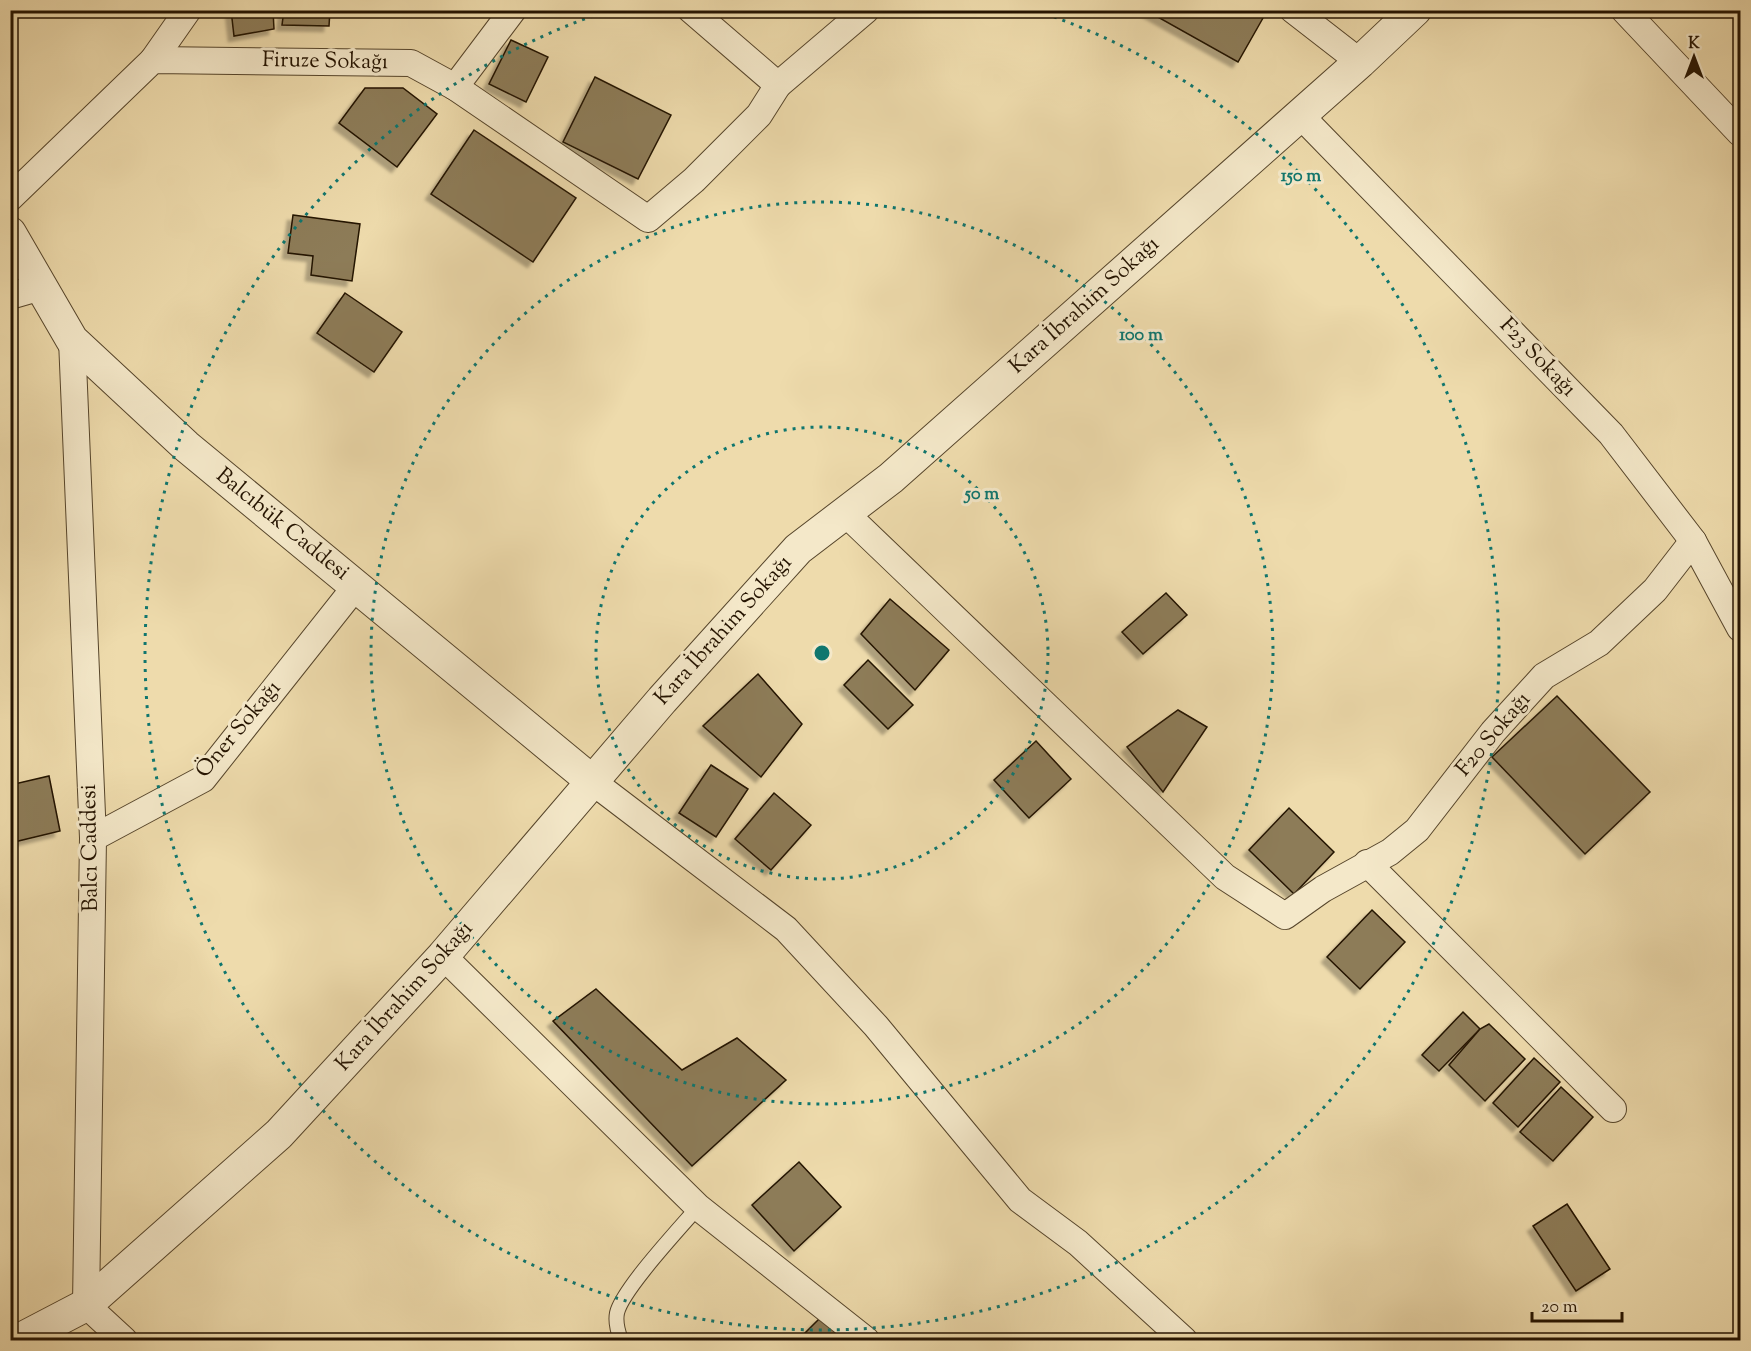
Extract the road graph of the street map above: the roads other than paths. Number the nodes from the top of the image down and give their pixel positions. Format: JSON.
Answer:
{"nodes":[{"id":1,"x":188,"y":10,"type":"edge"},
{"id":2,"x":513,"y":10,"type":"edge"},
{"id":3,"x":691,"y":10,"type":"edge"},
{"id":4,"x":866,"y":10,"type":"edge"},
{"id":5,"x":1293,"y":10,"type":"edge"},
{"id":6,"x":1416,"y":10,"type":"edge"},
{"id":7,"x":1624,"y":10,"type":"edge"},
{"id":8,"x":153,"y":60,"type":"junction"},
{"id":9,"x":1360,"y":62,"type":"junction"},
{"id":10,"x":778,"y":85,"type":"junction"},
{"id":11,"x":455,"y":87,"type":"junction"},
{"id":12,"x":1300,"y":115,"type":"junction"},
{"id":13,"x":1740,"y":134,"type":"edge"},
{"id":14,"x":10,"y":198,"type":"edge"},
{"id":15,"x":10,"y":233,"type":"edge"},
{"id":16,"x":41,"y":286,"type":"junction"},
{"id":17,"x":10,"y":296,"type":"edge"},
{"id":18,"x":72,"y":340,"type":"junction"},
{"id":19,"x":845,"y":513,"type":"junction"},
{"id":20,"x":1694,"y":541,"type":"junction"},
{"id":21,"x":356,"y":586,"type":"junction"},
{"id":22,"x":1740,"y":628,"type":"edge"},
{"id":23,"x":593,"y":782,"type":"junction"},
{"id":24,"x":93,"y":838,"type":"junction"},
{"id":25,"x":1367,"y":864,"type":"junction"},
{"id":26,"x":443,"y":956,"type":"junction"},
{"id":27,"x":1612,"y":1109,"type":"dead end"},
{"id":28,"x":698,"y":1207,"type":"junction"},
{"id":29,"x":86,"y":1305,"type":"junction"},
{"id":30,"x":19,"y":1341,"type":"edge"},
{"id":31,"x":124,"y":1341,"type":"edge"},
{"id":32,"x":621,"y":1341,"type":"edge"},
{"id":33,"x":866,"y":1341,"type":"edge"},
{"id":34,"x":1184,"y":1341,"type":"edge"}],
"edges":[{"from":1,"to":8,"type":"street"},
{"from":2,"to":11,"type":"street"},
{"from":3,"to":10,"type":"street"},
{"from":4,"to":10,"type":"street"},
{"from":5,"to":9,"type":"street"},
{"from":6,"to":9,"type":"street","name":"Kara İbrahim Sokağı"},
{"from":7,"to":13,"type":"street"},
{"from":8,"to":11,"type":"street","name":"Firuze Sokağı"},
{"from":8,"to":14,"type":"street"},
{"from":9,"to":12,"type":"street","name":"Kara İbrahim Sokağı"},
{"from":10,"to":11,"type":"street","name":"Firuze Sokağı"},
{"from":12,"to":19,"type":"street","name":"Kara İbrahim Sokağı"},
{"from":12,"to":20,"type":"street","name":"F23 Sokağı"},
{"from":15,"to":16,"type":"street","name":"Balcıbük Caddesi"},
{"from":16,"to":17,"type":"street"},
{"from":16,"to":18,"type":"street","name":"Balcıbük Caddesi"},
{"from":18,"to":21,"type":"street","name":"Balcıbük Caddesi"},
{"from":18,"to":24,"type":"street","name":"Balcı Caddesi"},
{"from":19,"to":23,"type":"street","name":"Kara İbrahim Sokağı"},
{"from":19,"to":25,"type":"street","name":"F20 Sokağı"},
{"from":20,"to":22,"type":"street","name":"F23 Sokağı"},
{"from":20,"to":25,"type":"street","name":"F20 Sokağı"},
{"from":21,"to":23,"type":"street","name":"Balcıbük Caddesi"},
{"from":21,"to":24,"type":"street","name":"Öner Sokağı"},
{"from":23,"to":26,"type":"street","name":"Kara İbrahim Sokağı"},
{"from":23,"to":34,"type":"street"},
{"from":24,"to":29,"type":"street","name":"Balcı Caddesi"},
{"from":25,"to":27,"type":"street"},
{"from":26,"to":28,"type":"street"},
{"from":26,"to":29,"type":"street","name":"Kara İbrahim Sokağı"},
{"from":28,"to":32,"type":"lane"},
{"from":28,"to":33,"type":"street"},
{"from":29,"to":30,"type":"street","name":"Kara İbrahim Sokağı"},
{"from":29,"to":31,"type":"street"}]}
